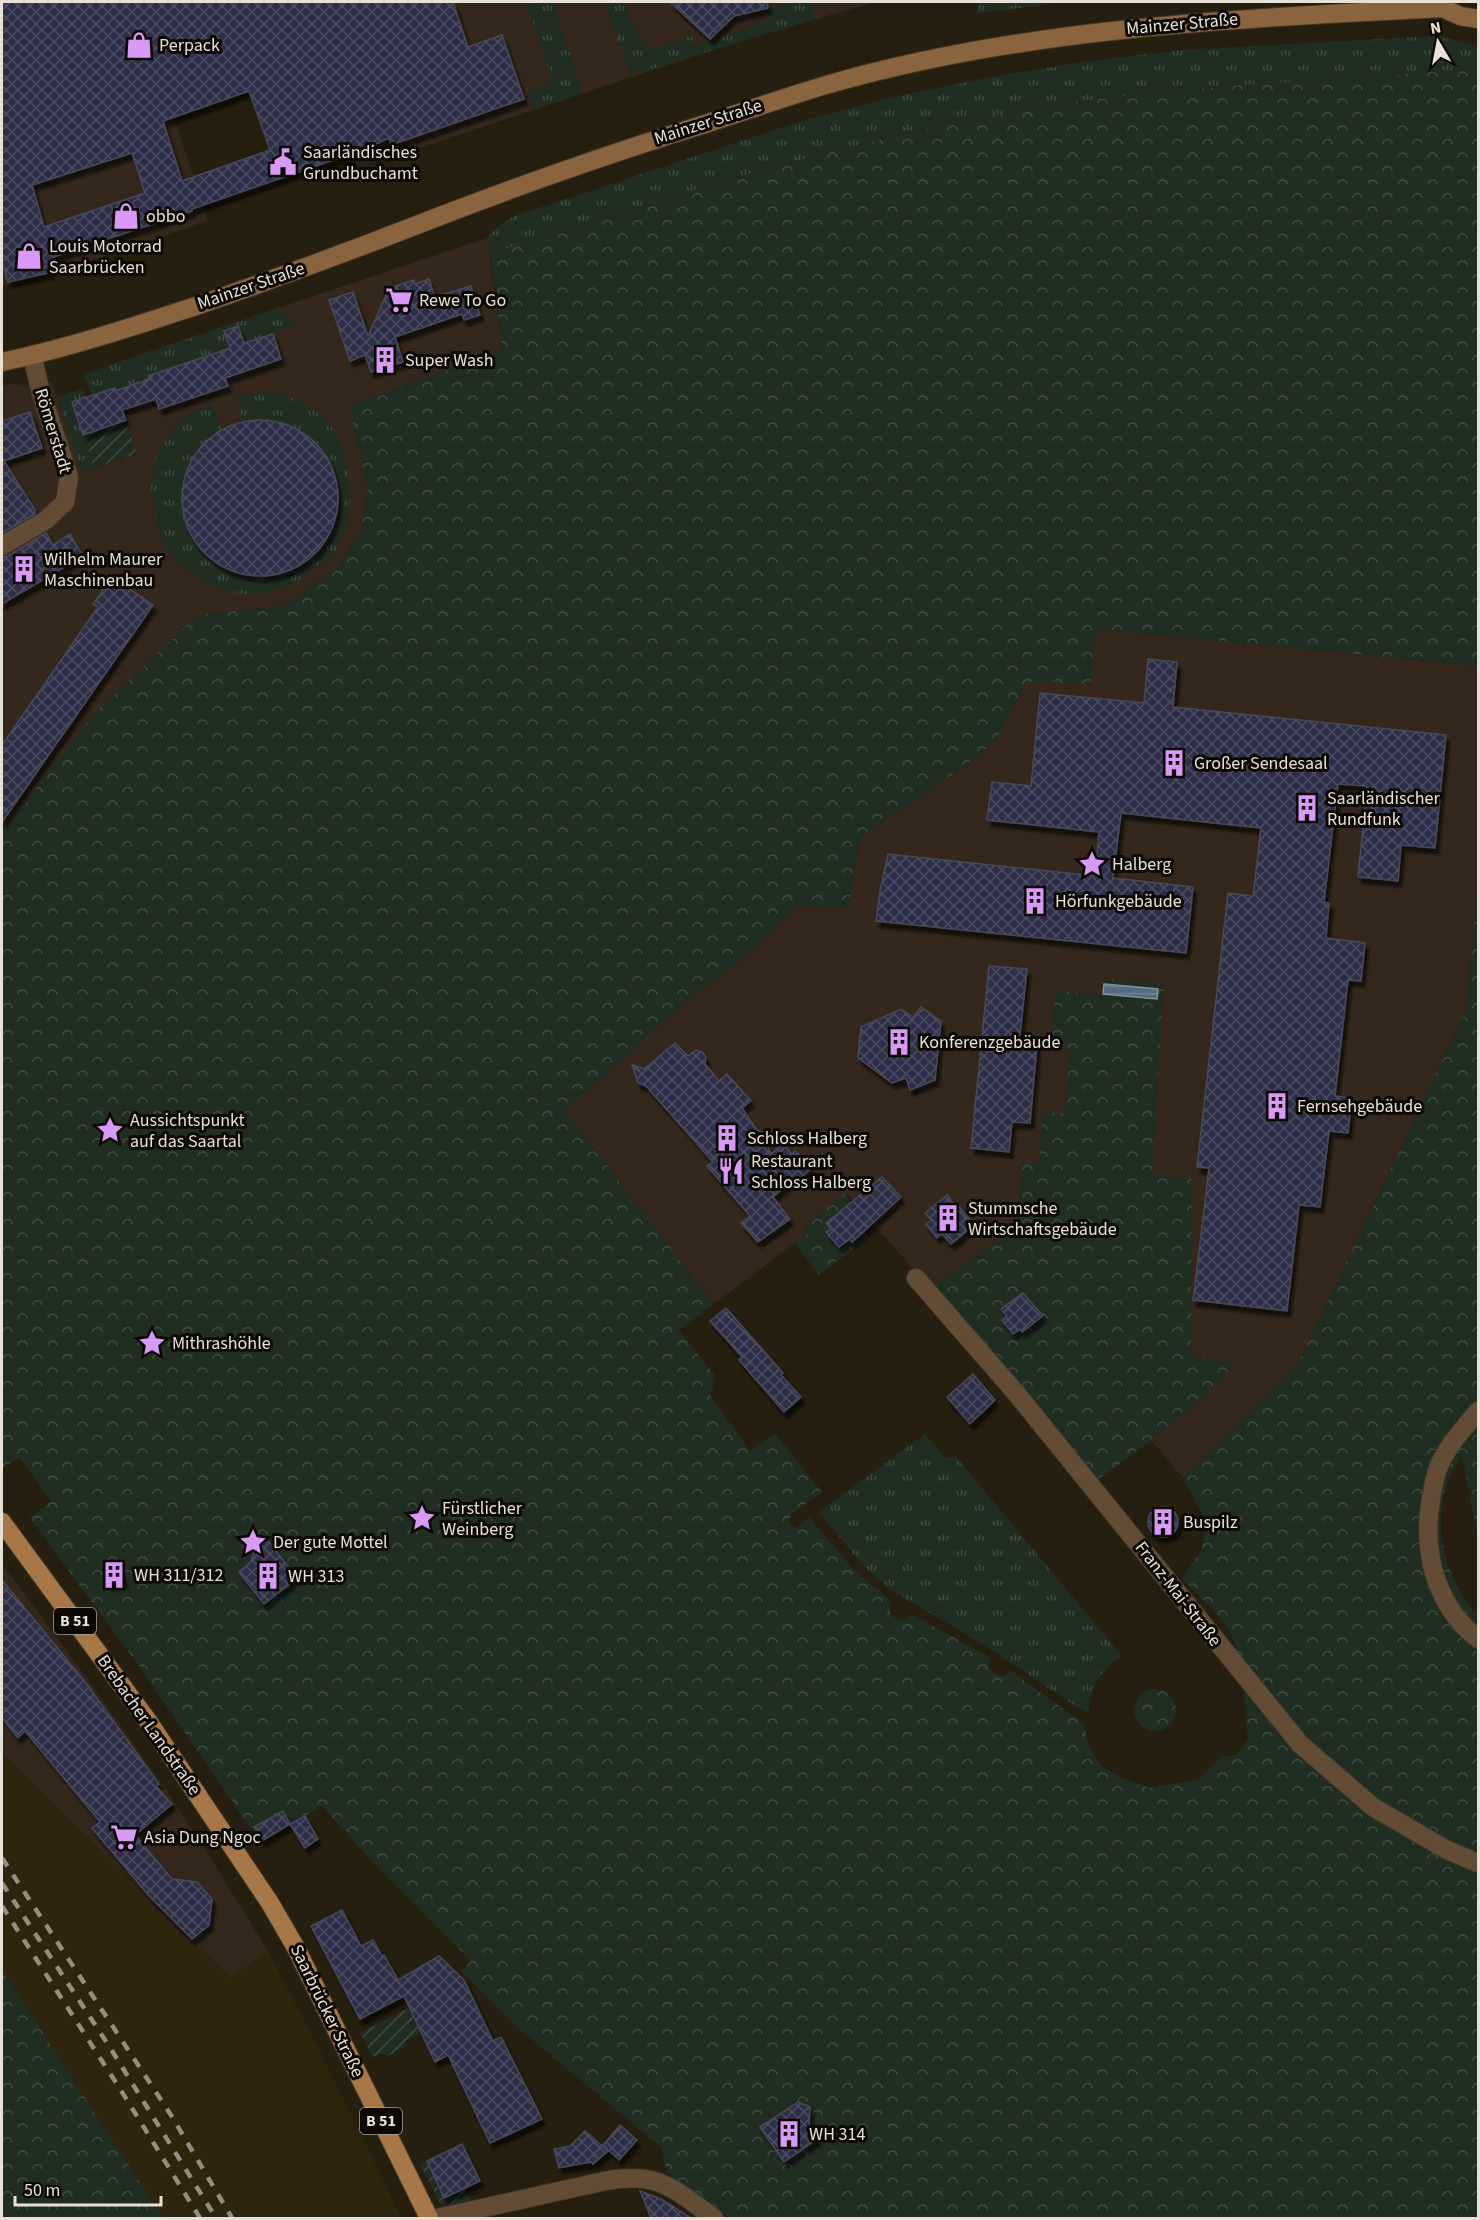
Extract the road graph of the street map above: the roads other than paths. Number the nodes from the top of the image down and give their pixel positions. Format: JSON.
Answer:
{"nodes":[{"id":1,"x":1448,"y":5,"type":"edge"},
{"id":2,"x":1479,"y":19,"type":"edge"},
{"id":3,"x":32,"y":355,"type":"junction"},
{"id":4,"x":2,"y":362,"type":"edge"},
{"id":5,"x":2,"y":546,"type":"edge"},
{"id":6,"x":916,"y":1278,"type":"dead end"},
{"id":7,"x":1479,"y":1412,"type":"edge"},
{"id":8,"x":2,"y":1522,"type":"edge"},
{"id":9,"x":1479,"y":1639,"type":"edge"},
{"id":10,"x":1479,"y":1863,"type":"edge"},
{"id":11,"x":270,"y":1903,"type":"joint"},
{"id":12,"x":429,"y":2218,"type":"edge"},
{"id":13,"x":438,"y":2218,"type":"edge"},
{"id":14,"x":714,"y":2218,"type":"edge"}],
"edges":[{"from":1,"to":2,"type":"main road","name":"Mainzer Straße"},
{"from":1,"to":3,"type":"main road","name":"Mainzer Straße"},
{"from":3,"to":4,"type":"main road","name":"Mainzer Straße"},
{"from":3,"to":5,"type":"street","name":"Römerstadt"},
{"from":6,"to":10,"type":"street","name":"Franz-Mai-Straße"},
{"from":7,"to":9,"type":"street"},
{"from":8,"to":11,"type":"main road","name":"Brebacher Landstraße","number":"B 51"},
{"from":11,"to":12,"type":"main road","name":"Saarbrücker Straße","number":"B 51"},
{"from":13,"to":14,"type":"street"}]}
